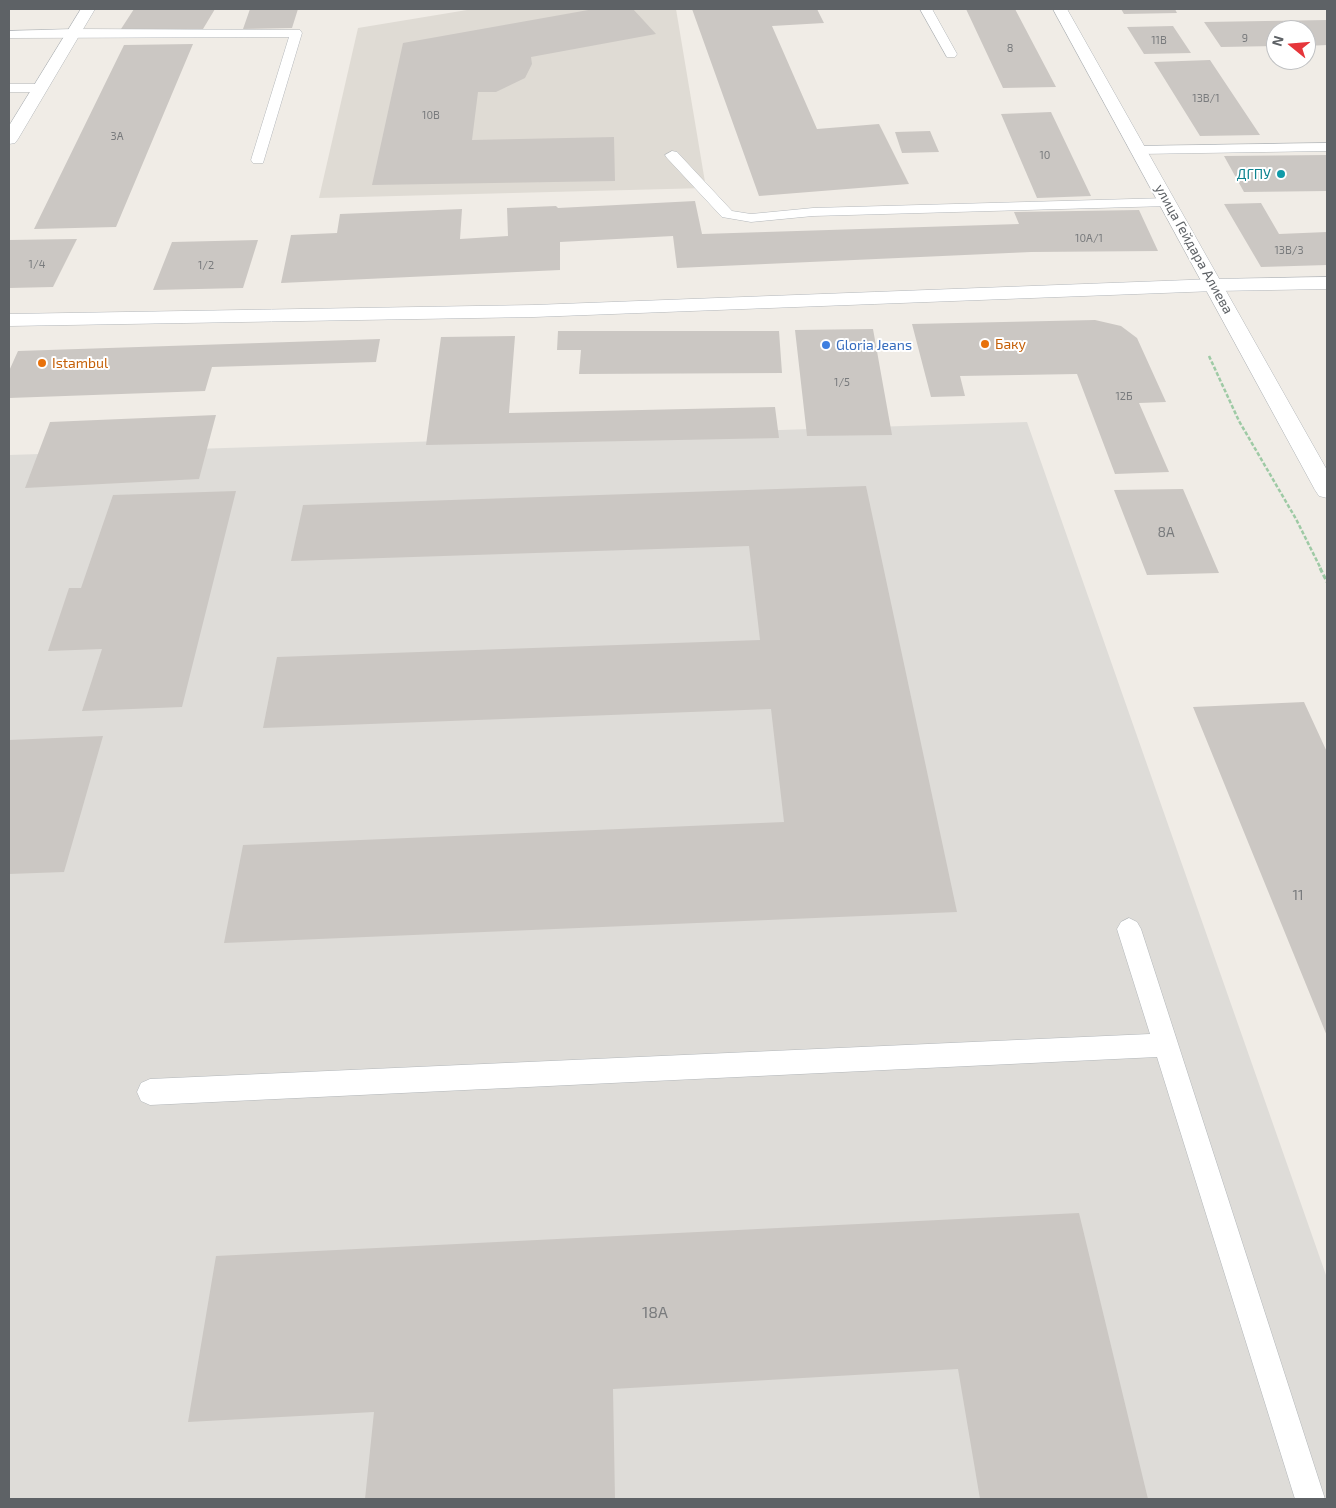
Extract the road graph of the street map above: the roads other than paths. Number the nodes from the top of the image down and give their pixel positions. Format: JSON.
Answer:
{"nodes":[{"id":1,"x":88,"y":9,"type":"edge"},
{"id":2,"x":926,"y":9,"type":"edge"},
{"id":3,"x":1060,"y":9,"type":"edge"},
{"id":4,"x":73,"y":33,"type":"junction"},
{"id":5,"x":9,"y":35,"type":"edge"},
{"id":6,"x":951,"y":54,"type":"dead end"},
{"id":7,"x":9,"y":88,"type":"edge"},
{"id":8,"x":40,"y":88,"type":"junction"},
{"id":9,"x":9,"y":139,"type":"edge"},
{"id":10,"x":1327,"y":147,"type":"edge"},
{"id":11,"x":1139,"y":150,"type":"junction"},
{"id":12,"x":672,"y":155,"type":"dead end"},
{"id":13,"x":258,"y":160,"type":"dead end"},
{"id":14,"x":1168,"y":202,"type":"junction"},
{"id":15,"x":1327,"y":283,"type":"edge"},
{"id":16,"x":1214,"y":285,"type":"junction"},
{"id":17,"x":9,"y":320,"type":"edge"},
{"id":18,"x":1327,"y":490,"type":"edge"},
{"id":19,"x":1129,"y":930,"type":"dead end"},
{"id":20,"x":1166,"y":1045,"type":"junction"},
{"id":21,"x":150,"y":1092,"type":"dead end"},
{"id":22,"x":1310,"y":1499,"type":"edge"}],
"edges":[{"from":1,"to":4,"type":"street"},
{"from":2,"to":6,"type":"lane"},
{"from":3,"to":11,"type":"street","name":"улица Гейдара Алиева"},
{"from":4,"to":5,"type":"lane"},
{"from":4,"to":8,"type":"street"},
{"from":4,"to":13,"type":"lane"},
{"from":7,"to":8,"type":"lane"},
{"from":8,"to":9,"type":"street"},
{"from":10,"to":11,"type":"lane"},
{"from":11,"to":14,"type":"street","name":"улица Гейдара Алиева"},
{"from":12,"to":14,"type":"lane"},
{"from":14,"to":16,"type":"street","name":"улица Гейдара Алиева"},
{"from":15,"to":16,"type":"street"},
{"from":16,"to":17,"type":"street"},
{"from":16,"to":18,"type":"street","name":"улица Гейдара Алиева"},
{"from":19,"to":20,"type":"lane"},
{"from":20,"to":21,"type":"lane"},
{"from":20,"to":22,"type":"lane"}]}
